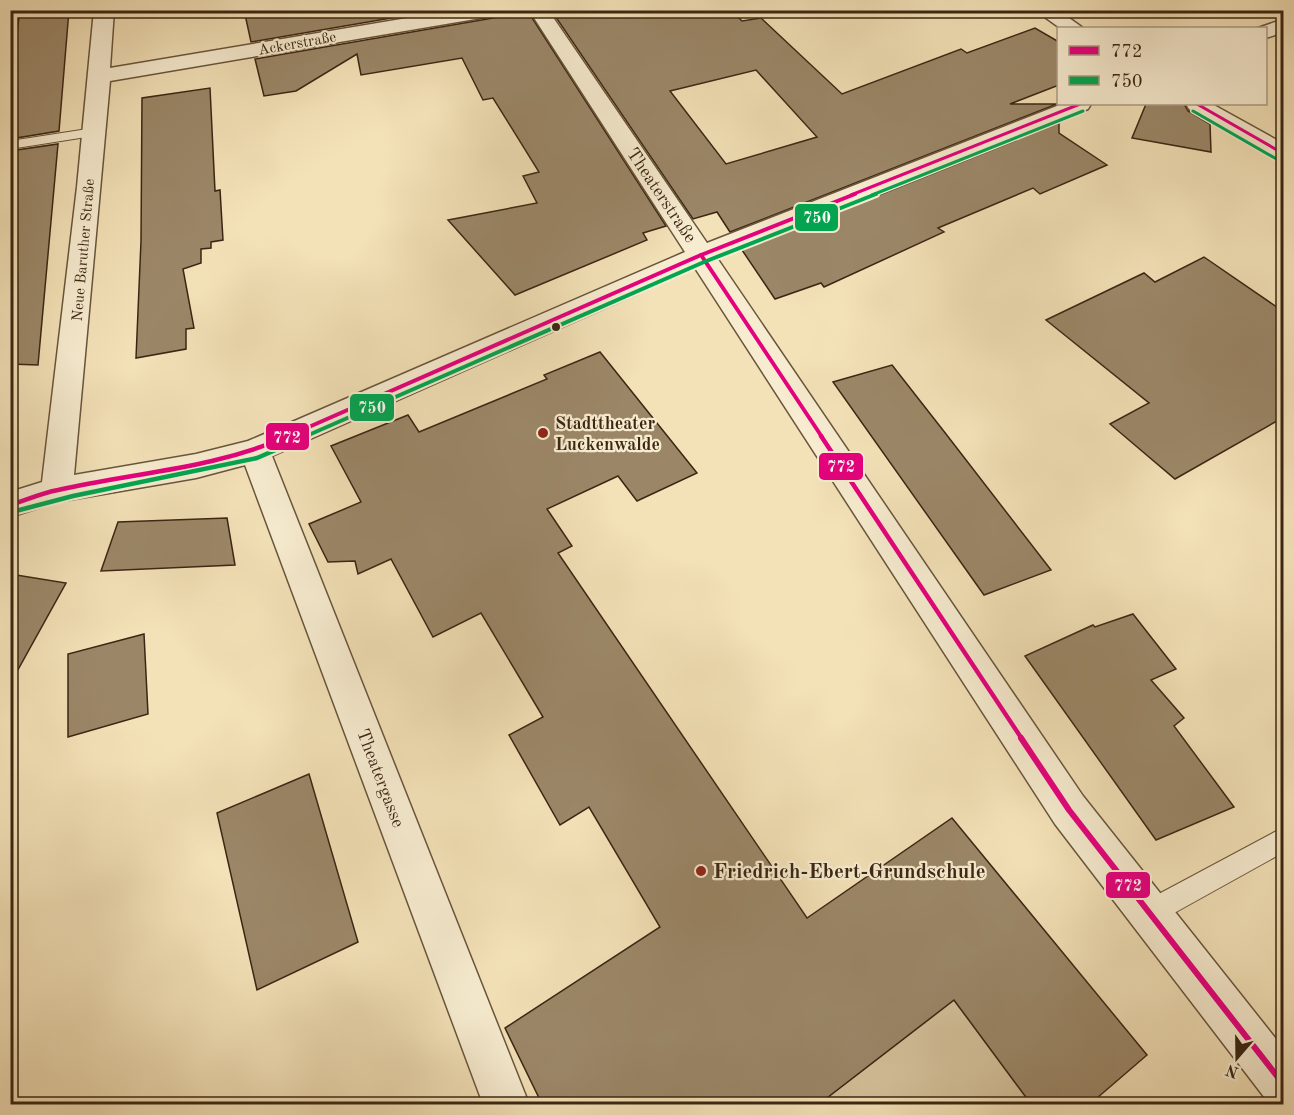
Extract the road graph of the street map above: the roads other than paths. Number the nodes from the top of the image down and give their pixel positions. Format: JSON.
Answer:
{"nodes":[{"id":1,"x":104,"y":10,"type":"edge"},
{"id":2,"x":493,"y":10,"type":"edge"},
{"id":3,"x":538,"y":10,"type":"edge"},
{"id":4,"x":1044,"y":10,"type":"edge"},
{"id":5,"x":1284,"y":25,"type":"edge"},
{"id":6,"x":1071,"y":27,"type":"edge"},
{"id":7,"x":1267,"y":32,"type":"edge"},
{"id":8,"x":101,"y":76,"type":"junction"},
{"id":9,"x":1077,"y":105,"type":"edge"},
{"id":10,"x":1199,"y":105,"type":"edge"},
{"id":11,"x":94,"y":132,"type":"junction"},
{"id":12,"x":10,"y":145,"type":"edge"},
{"id":13,"x":1284,"y":154,"type":"edge"},
{"id":14,"x":701,"y":255,"type":"junction"},
{"id":15,"x":255,"y":451,"type":"junction"},
{"id":16,"x":57,"y":490,"type":"junction"},
{"id":17,"x":10,"y":505,"type":"edge"},
{"id":18,"x":1284,"y":839,"type":"edge"},
{"id":19,"x":1149,"y":913,"type":"junction"},
{"id":20,"x":1284,"y":1086,"type":"edge"},
{"id":21,"x":506,"y":1104,"type":"edge"}],
"edges":[{"from":1,"to":8,"type":"street","name":"Neue Baruther Straße"},
{"from":2,"to":8,"type":"street","name":"Ackerstraße"},
{"from":3,"to":14,"type":"street","name":"Theaterstraße"},
{"from":4,"to":6,"type":"street"},
{"from":5,"to":7,"type":"street"},
{"from":8,"to":11,"type":"street","name":"Neue Baruther Straße"},
{"from":9,"to":14,"type":"street"},
{"from":10,"to":13,"type":"street"},
{"from":11,"to":12,"type":"lane"},
{"from":11,"to":16,"type":"street","name":"Neue Baruther Straße"},
{"from":14,"to":15,"type":"street"},
{"from":14,"to":19,"type":"street","name":"Theaterstraße"},
{"from":15,"to":16,"type":"street"},
{"from":15,"to":21,"type":"street","name":"Theatergasse"},
{"from":16,"to":17,"type":"street"},
{"from":18,"to":19,"type":"lane"},
{"from":19,"to":20,"type":"street","name":"Theaterstraße"}]}
